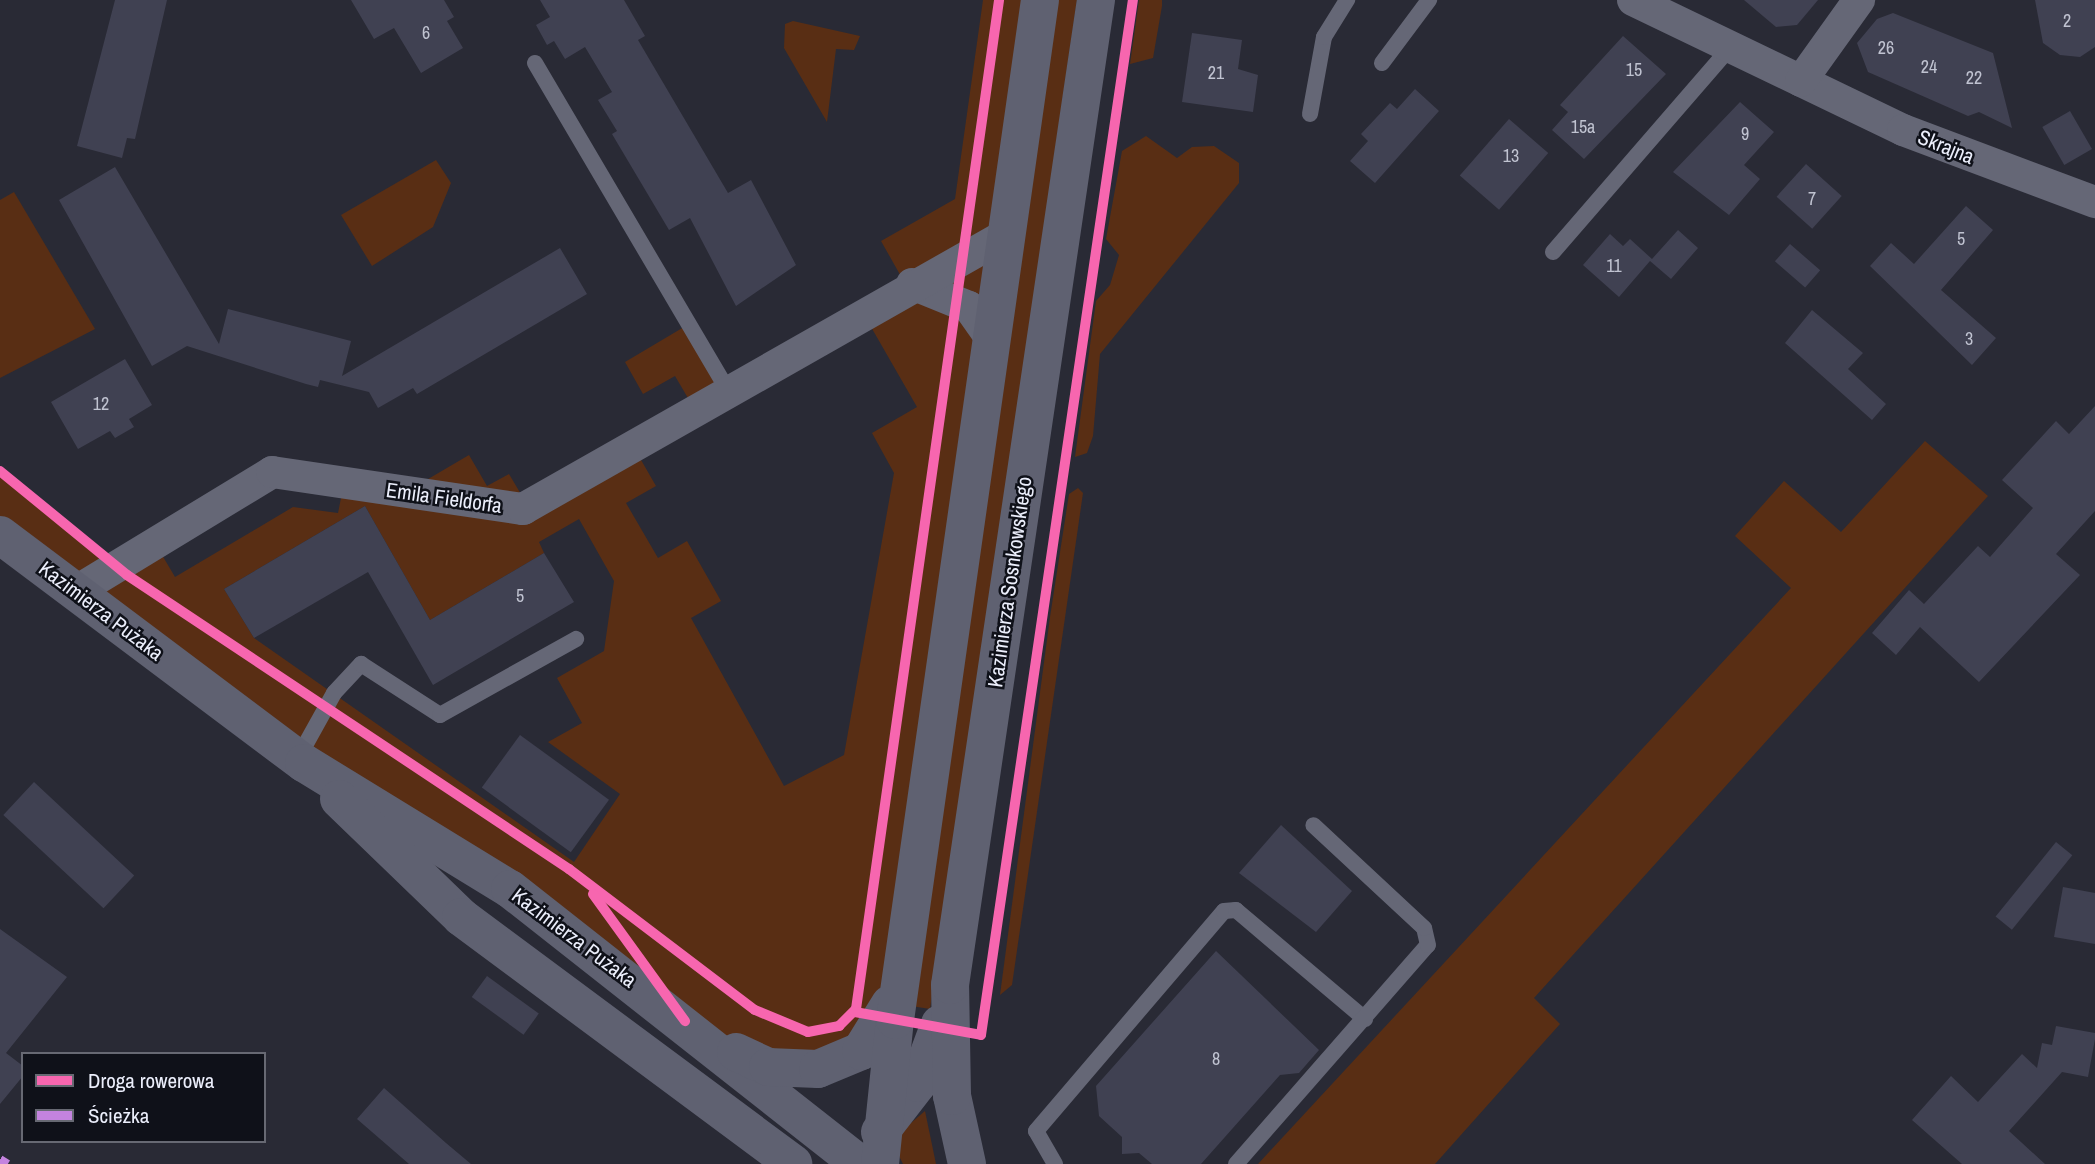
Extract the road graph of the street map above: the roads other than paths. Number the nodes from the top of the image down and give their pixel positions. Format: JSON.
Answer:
{"nodes":[{"id":1,"x":1040,"y":0,"type":"edge"},
{"id":2,"x":1096,"y":0,"type":"edge"},
{"id":3,"x":1348,"y":0,"type":"edge"},
{"id":4,"x":1430,"y":0,"type":"edge"},
{"id":5,"x":1633,"y":0,"type":"edge"},
{"id":6,"x":1859,"y":0,"type":"edge"},
{"id":7,"x":1727,"y":51,"type":"junction"},
{"id":8,"x":535,"y":63,"type":"dead end"},
{"id":9,"x":1382,"y":63,"type":"dead end"},
{"id":10,"x":1801,"y":82,"type":"junction"},
{"id":11,"x":1310,"y":114,"type":"dead end"},
{"id":12,"x":2095,"y":202,"type":"edge"},
{"id":13,"x":1007,"y":234,"type":"junction"},
{"id":14,"x":1553,"y":252,"type":"dead end"},
{"id":15,"x":912,"y":284,"type":"junction"},
{"id":16,"x":991,"y":339,"type":"junction"},
{"id":17,"x":728,"y":390,"type":"junction"},
{"id":18,"x":0,"y":535,"type":"edge"},
{"id":19,"x":75,"y":592,"type":"junction"},
{"id":20,"x":576,"y":639,"type":"dead end"},
{"id":21,"x":301,"y":760,"type":"junction"},
{"id":22,"x":1313,"y":825,"type":"dead end"},
{"id":23,"x":902,"y":969,"type":"junction"},
{"id":24,"x":950,"y":985,"type":"junction"},
{"id":25,"x":1365,"y":1019,"type":"junction"},
{"id":26,"x":693,"y":1027,"type":"junction"},
{"id":27,"x":742,"y":1126,"type":"junction"},
{"id":28,"x":881,"y":1148,"type":"edge"},
{"id":29,"x":850,"y":1156,"type":"edge"},
{"id":30,"x":793,"y":1164,"type":"edge"},
{"id":31,"x":967,"y":1164,"type":"edge"},
{"id":32,"x":1055,"y":1164,"type":"edge"},
{"id":33,"x":1236,"y":1164,"type":"edge"}],
"edges":[{"from":1,"to":13,"type":"street"},
{"from":2,"to":24,"type":"street","name":"Kazimierza Sosnkowskiego"},
{"from":3,"to":11,"type":"lane"},
{"from":4,"to":9,"type":"lane"},
{"from":5,"to":7,"type":"street","name":"Skrajna"},
{"from":6,"to":10,"type":"street"},
{"from":7,"to":10,"type":"street","name":"Skrajna"},
{"from":7,"to":14,"type":"lane"},
{"from":8,"to":17,"type":"lane"},
{"from":10,"to":12,"type":"street","name":"Skrajna"},
{"from":13,"to":15,"type":"street","name":"Emila Fieldorfa"},
{"from":13,"to":16,"type":"street"},
{"from":15,"to":16,"type":"street"},
{"from":15,"to":17,"type":"street","name":"Emila Fieldorfa"},
{"from":16,"to":23,"type":"street"},
{"from":17,"to":19,"type":"street","name":"Emila Fieldorfa"},
{"from":18,"to":19,"type":"street","name":"Kazimierza Pużaka"},
{"from":19,"to":21,"type":"street","name":"Kazimierza Pużaka"},
{"from":20,"to":21,"type":"lane"},
{"from":21,"to":26,"type":"street","name":"Kazimierza Pużaka"},
{"from":21,"to":27,"type":"street","name":"Kazimierza Pużaka"},
{"from":22,"to":25,"type":"lane"},
{"from":23,"to":26,"type":"street"},
{"from":23,"to":28,"type":"street"},
{"from":24,"to":28,"type":"street"},
{"from":24,"to":31,"type":"street","name":"Kazimierza Sosnkowskiego"},
{"from":25,"to":32,"type":"lane"},
{"from":25,"to":33,"type":"lane"},
{"from":26,"to":29,"type":"street","name":"Kazimierza Pużaka"},
{"from":27,"to":29,"type":"street"},
{"from":27,"to":30,"type":"street","name":"Kazimierza Pużaka"},
{"from":28,"to":29,"type":"street"}]}
